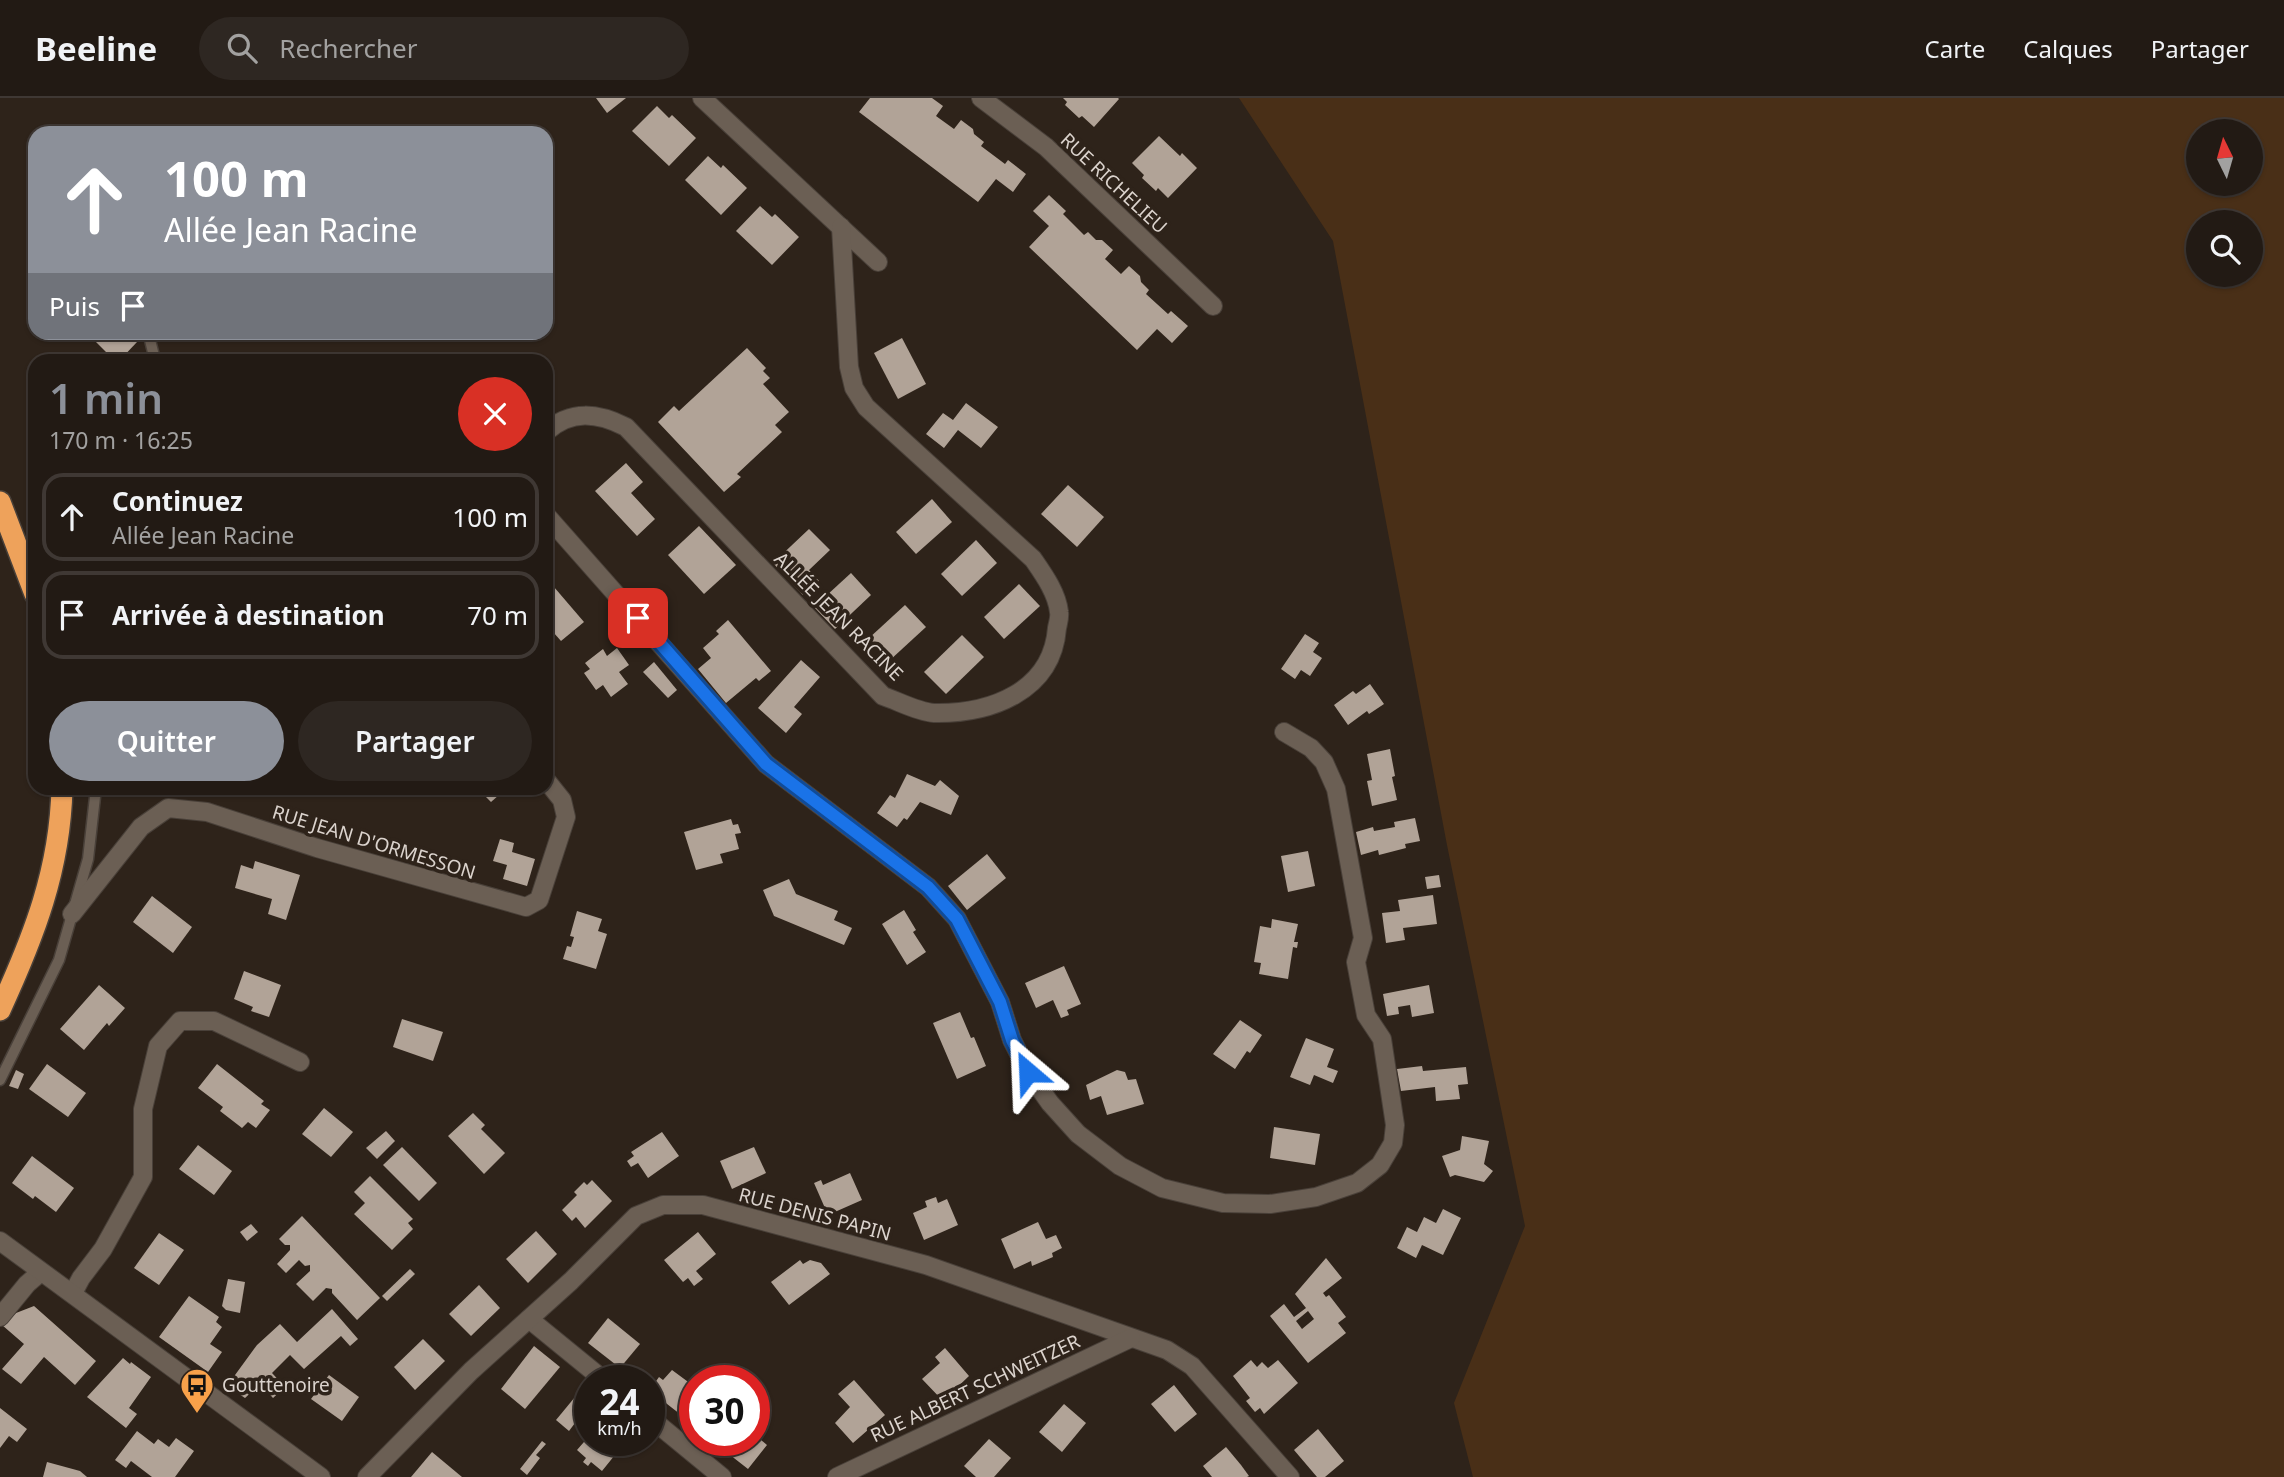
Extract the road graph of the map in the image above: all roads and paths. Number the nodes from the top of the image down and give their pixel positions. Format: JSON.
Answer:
{"nodes":[{"id":1,"x":702,"y":98,"type":"edge"},
{"id":2,"x":981,"y":98,"type":"edge"},
{"id":3,"x":841,"y":228,"type":"junction"},
{"id":4,"x":878,"y":262,"type":"dead end"},
{"id":5,"x":1213,"y":306,"type":"dead end"},
{"id":6,"x":553,"y":426,"type":"edge"},
{"id":7,"x":0,"y":502,"type":"edge"},
{"id":8,"x":553,"y":522,"type":"edge"},
{"id":9,"x":28,"y":576,"type":"edge"},
{"id":10,"x":1284,"y":732,"type":"dead end"},
{"id":11,"x":553,"y":789,"type":"edge"},
{"id":12,"x":62,"y":795,"type":"edge"},
{"id":13,"x":95,"y":795,"type":"edge"},
{"id":14,"x":72,"y":914,"type":"junction"},
{"id":15,"x":0,"y":1010,"type":"edge"},
{"id":16,"x":300,"y":1062,"type":"dead end"},
{"id":17,"x":0,"y":1080,"type":"edge"},
{"id":18,"x":0,"y":1241,"type":"edge"},
{"id":19,"x":41,"y":1272,"type":"junction"},
{"id":20,"x":73,"y":1293,"type":"junction"},
{"id":21,"x":0,"y":1317,"type":"edge"},
{"id":22,"x":529,"y":1318,"type":"junction"},
{"id":23,"x":1131,"y":1338,"type":"junction"},
{"id":24,"x":586,"y":1365,"type":"edge"},
{"id":25,"x":665,"y":1430,"type":"edge"},
{"id":26,"x":321,"y":1477,"type":"edge"},
{"id":27,"x":367,"y":1477,"type":"edge"},
{"id":28,"x":722,"y":1477,"type":"edge"},
{"id":29,"x":837,"y":1477,"type":"edge"},
{"id":30,"x":1290,"y":1477,"type":"edge"}],
"edges":[{"from":1,"to":3,"type":"street"},
{"from":2,"to":5,"type":"street","name":"RUE RICHELIEU"},
{"from":3,"to":4,"type":"street"},
{"from":3,"to":6,"type":"street","name":"ALLÉE JEAN RACINE"},
{"from":7,"to":9,"type":"highway"},
{"from":8,"to":10,"type":"street"},
{"from":11,"to":14,"type":"street","name":"RUE JEAN D'ORMESSON"},
{"from":12,"to":15,"type":"highway"},
{"from":13,"to":14,"type":"lane"},
{"from":14,"to":17,"type":"lane"},
{"from":16,"to":20,"type":"street"},
{"from":18,"to":19,"type":"street"},
{"from":19,"to":20,"type":"street"},
{"from":19,"to":21,"type":"street"},
{"from":20,"to":26,"type":"street"},
{"from":22,"to":23,"type":"street","name":"RUE DENIS PAPIN"},
{"from":22,"to":24,"type":"street"},
{"from":22,"to":27,"type":"street","name":"RUE DENIS PAPIN"},
{"from":23,"to":29,"type":"street","name":"RUE ALBERT SCHWEITZER"},
{"from":23,"to":30,"type":"street","name":"RUE DENIS PAPIN"},
{"from":25,"to":28,"type":"street"}]}
